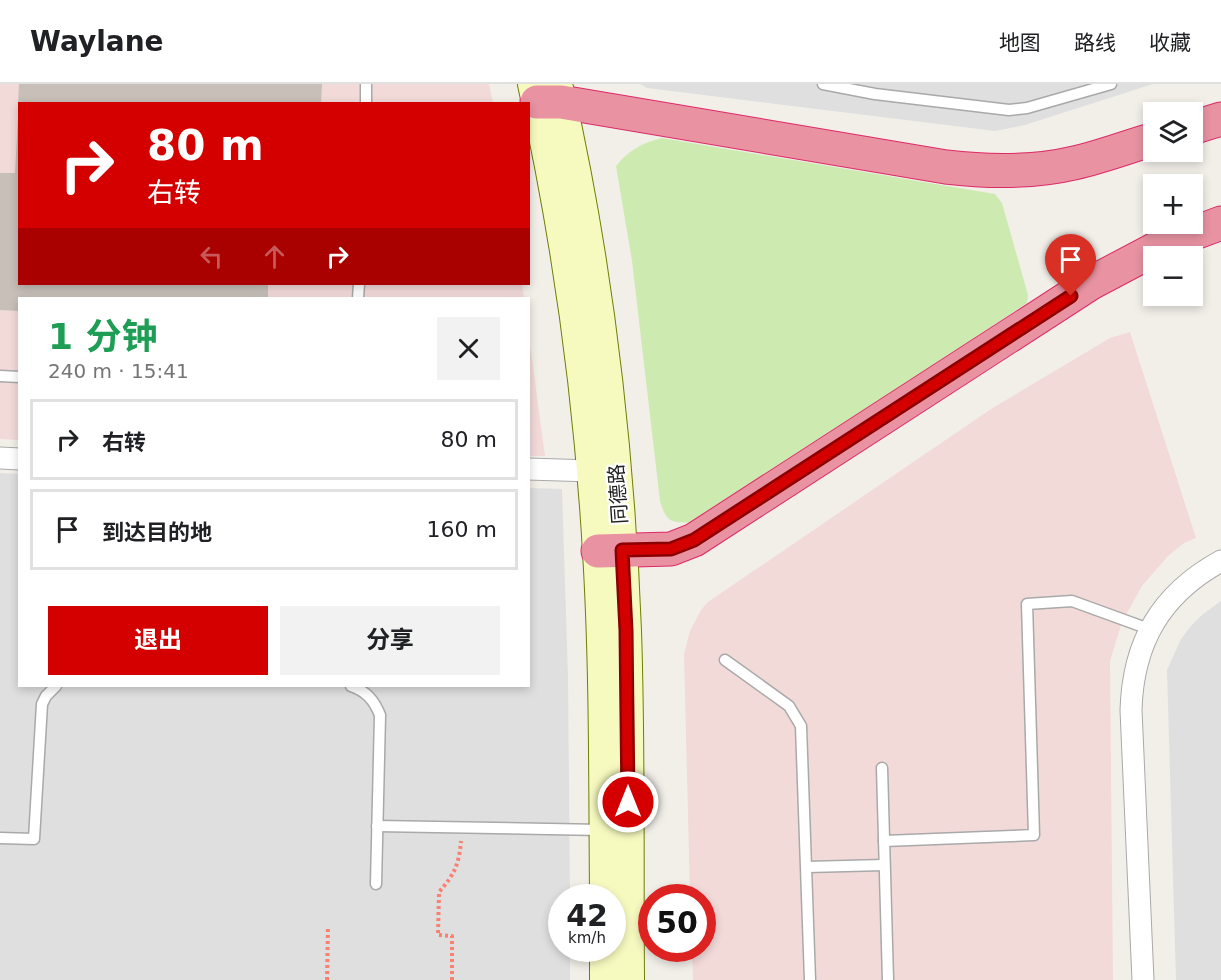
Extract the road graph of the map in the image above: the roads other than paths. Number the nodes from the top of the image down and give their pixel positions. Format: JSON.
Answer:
{"nodes":[{"id":1,"x":366,"y":84,"type":"edge"},
{"id":2,"x":824,"y":84,"type":"edge"},
{"id":3,"x":1111,"y":84,"type":"edge"},
{"id":4,"x":547,"y":93,"type":"edge"},
{"id":5,"x":366,"y":102,"type":"edge"},
{"id":6,"x":1221,"y":119,"type":"edge"},
{"id":7,"x":1203,"y":125,"type":"edge"},
{"id":8,"x":1143,"y":142,"type":"edge"},
{"id":9,"x":1221,"y":223,"type":"edge"},
{"id":10,"x":0,"y":376,"type":"edge"},
{"id":11,"x":18,"y":377,"type":"edge"},
{"id":12,"x":0,"y":458,"type":"edge"},
{"id":13,"x":18,"y":459,"type":"edge"},
{"id":14,"x":530,"y":470,"type":"edge"},
{"id":15,"x":592,"y":471,"type":"junction"},
{"id":16,"x":610,"y":551,"type":"junction"},
{"id":17,"x":1221,"y":561,"type":"edge"},
{"id":18,"x":1149,"y":629,"type":"junction"},
{"id":19,"x":725,"y":660,"type":"dead end"},
{"id":20,"x":55,"y":687,"type":"edge"},
{"id":21,"x":353,"y":687,"type":"edge"},
{"id":22,"x":882,"y":768,"type":"dead end"},
{"id":23,"x":377,"y":826,"type":"junction"},
{"id":24,"x":604,"y":830,"type":"junction"},
{"id":25,"x":0,"y":838,"type":"edge"},
{"id":26,"x":884,"y":841,"type":"junction"},
{"id":27,"x":884,"y":865,"type":"junction"},
{"id":28,"x":807,"y":867,"type":"junction"},
{"id":29,"x":376,"y":884,"type":"dead end"},
{"id":30,"x":604,"y":884,"type":"edge"},
{"id":31,"x":605,"y":962,"type":"edge"},
{"id":32,"x":605,"y":980,"type":"edge"},
{"id":33,"x":629,"y":980,"type":"edge"},
{"id":34,"x":810,"y":980,"type":"edge"},
{"id":35,"x":888,"y":980,"type":"edge"},
{"id":36,"x":1143,"y":980,"type":"edge"}],
"edges":[{"from":1,"to":5,"type":"lane"},
{"from":2,"to":3,"type":"lane"},
{"from":4,"to":8,"type":"highway"},
{"from":4,"to":15,"type":"main road","name":"同德路"},
{"from":4,"to":16,"type":"main road","name":"同德路"},
{"from":6,"to":7,"type":"highway"},
{"from":9,"to":16,"type":"highway"},
{"from":10,"to":11,"type":"lane"},
{"from":12,"to":13,"type":"street"},
{"from":14,"to":15,"type":"street"},
{"from":15,"to":16,"type":"main road","name":"同德路"},
{"from":16,"to":24,"type":"main road","name":"同德路"},
{"from":16,"to":33,"type":"main road","name":"同德路"},
{"from":17,"to":18,"type":"street"},
{"from":18,"to":26,"type":"lane"},
{"from":18,"to":36,"type":"street"},
{"from":19,"to":28,"type":"lane"},
{"from":20,"to":25,"type":"lane"},
{"from":21,"to":23,"type":"lane"},
{"from":22,"to":26,"type":"lane"},
{"from":23,"to":24,"type":"lane"},
{"from":23,"to":29,"type":"lane"},
{"from":24,"to":30,"type":"main road","name":"同德路"},
{"from":26,"to":27,"type":"lane"},
{"from":27,"to":28,"type":"lane"},
{"from":27,"to":35,"type":"lane"},
{"from":28,"to":34,"type":"lane"},
{"from":31,"to":32,"type":"main road"}]}
